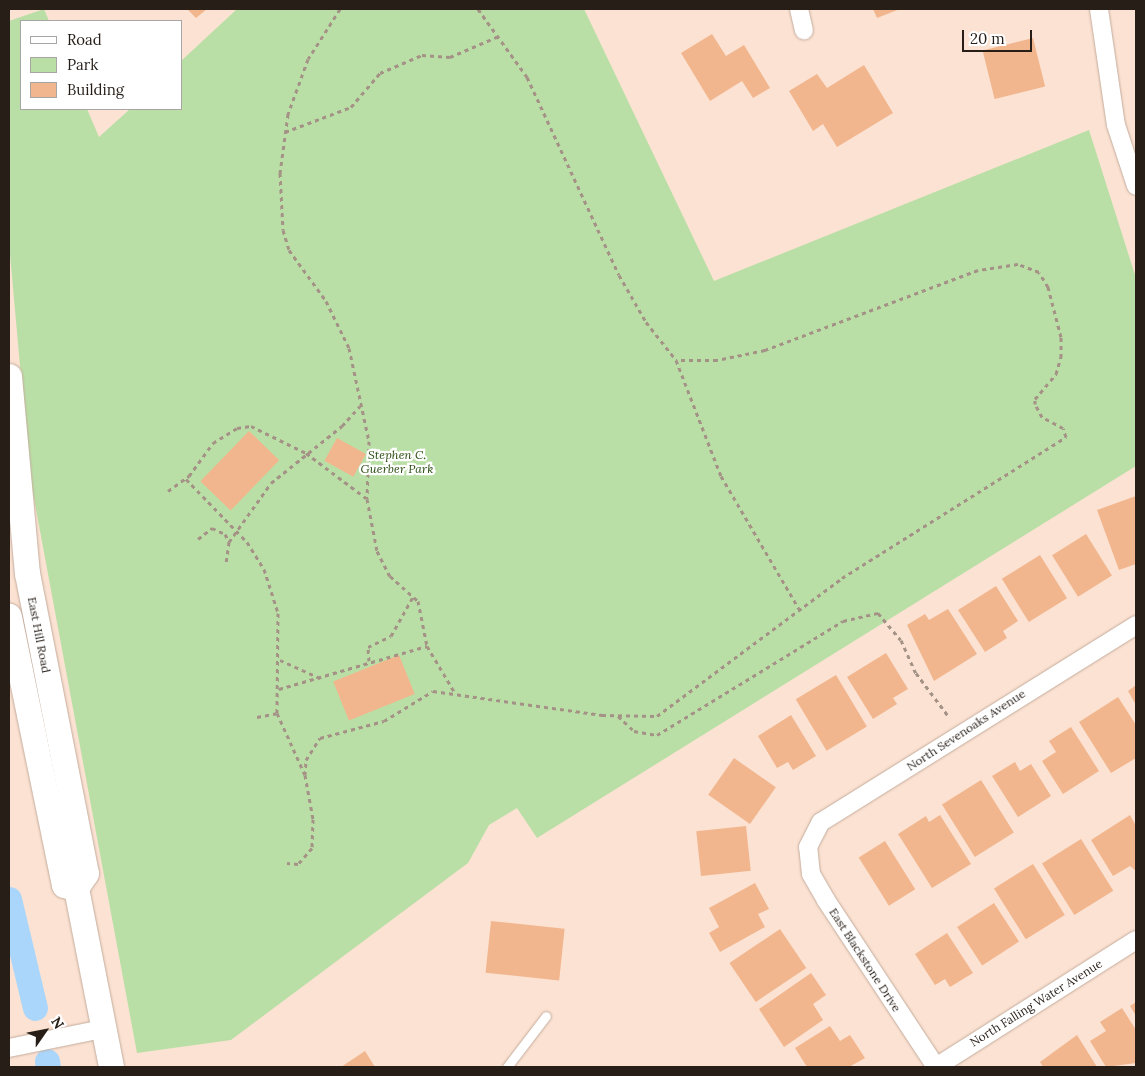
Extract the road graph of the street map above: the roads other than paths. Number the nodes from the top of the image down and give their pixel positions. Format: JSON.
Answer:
{"nodes":[{"id":1,"x":799,"y":9,"type":"edge"},
{"id":2,"x":1099,"y":9,"type":"edge"},
{"id":3,"x":804,"y":30,"type":"dead end"},
{"id":4,"x":1136,"y":186,"type":"edge"},
{"id":5,"x":9,"y":376,"type":"edge"},
{"id":6,"x":14,"y":501,"type":"edge"},
{"id":7,"x":9,"y":616,"type":"edge"},
{"id":8,"x":1136,"y":625,"type":"edge"},
{"id":9,"x":808,"y":847,"type":"joint"},
{"id":10,"x":76,"y":888,"type":"junction"},
{"id":11,"x":1136,"y":940,"type":"edge"},
{"id":12,"x":546,"y":1016,"type":"dead end"},
{"id":13,"x":102,"y":1028,"type":"junction"},
{"id":14,"x":9,"y":1048,"type":"edge"},
{"id":15,"x":111,"y":1067,"type":"edge"},
{"id":16,"x":506,"y":1067,"type":"edge"},
{"id":17,"x":936,"y":1067,"type":"edge"}],
"edges":[{"from":1,"to":3,"type":"street"},
{"from":2,"to":4,"type":"street"},
{"from":5,"to":6,"type":"street","name":"East Hill Road"},
{"from":6,"to":10,"type":"street","name":"East Hill Road"},
{"from":7,"to":10,"type":"street"},
{"from":8,"to":9,"type":"street","name":"North Sevenoaks Avenue"},
{"from":9,"to":17,"type":"street","name":"East Blackstone Drive"},
{"from":10,"to":13,"type":"street"},
{"from":11,"to":17,"type":"street","name":"North Falling Water Avenue"},
{"from":12,"to":16,"type":"lane"},
{"from":13,"to":14,"type":"street"},
{"from":13,"to":15,"type":"street"}]}
